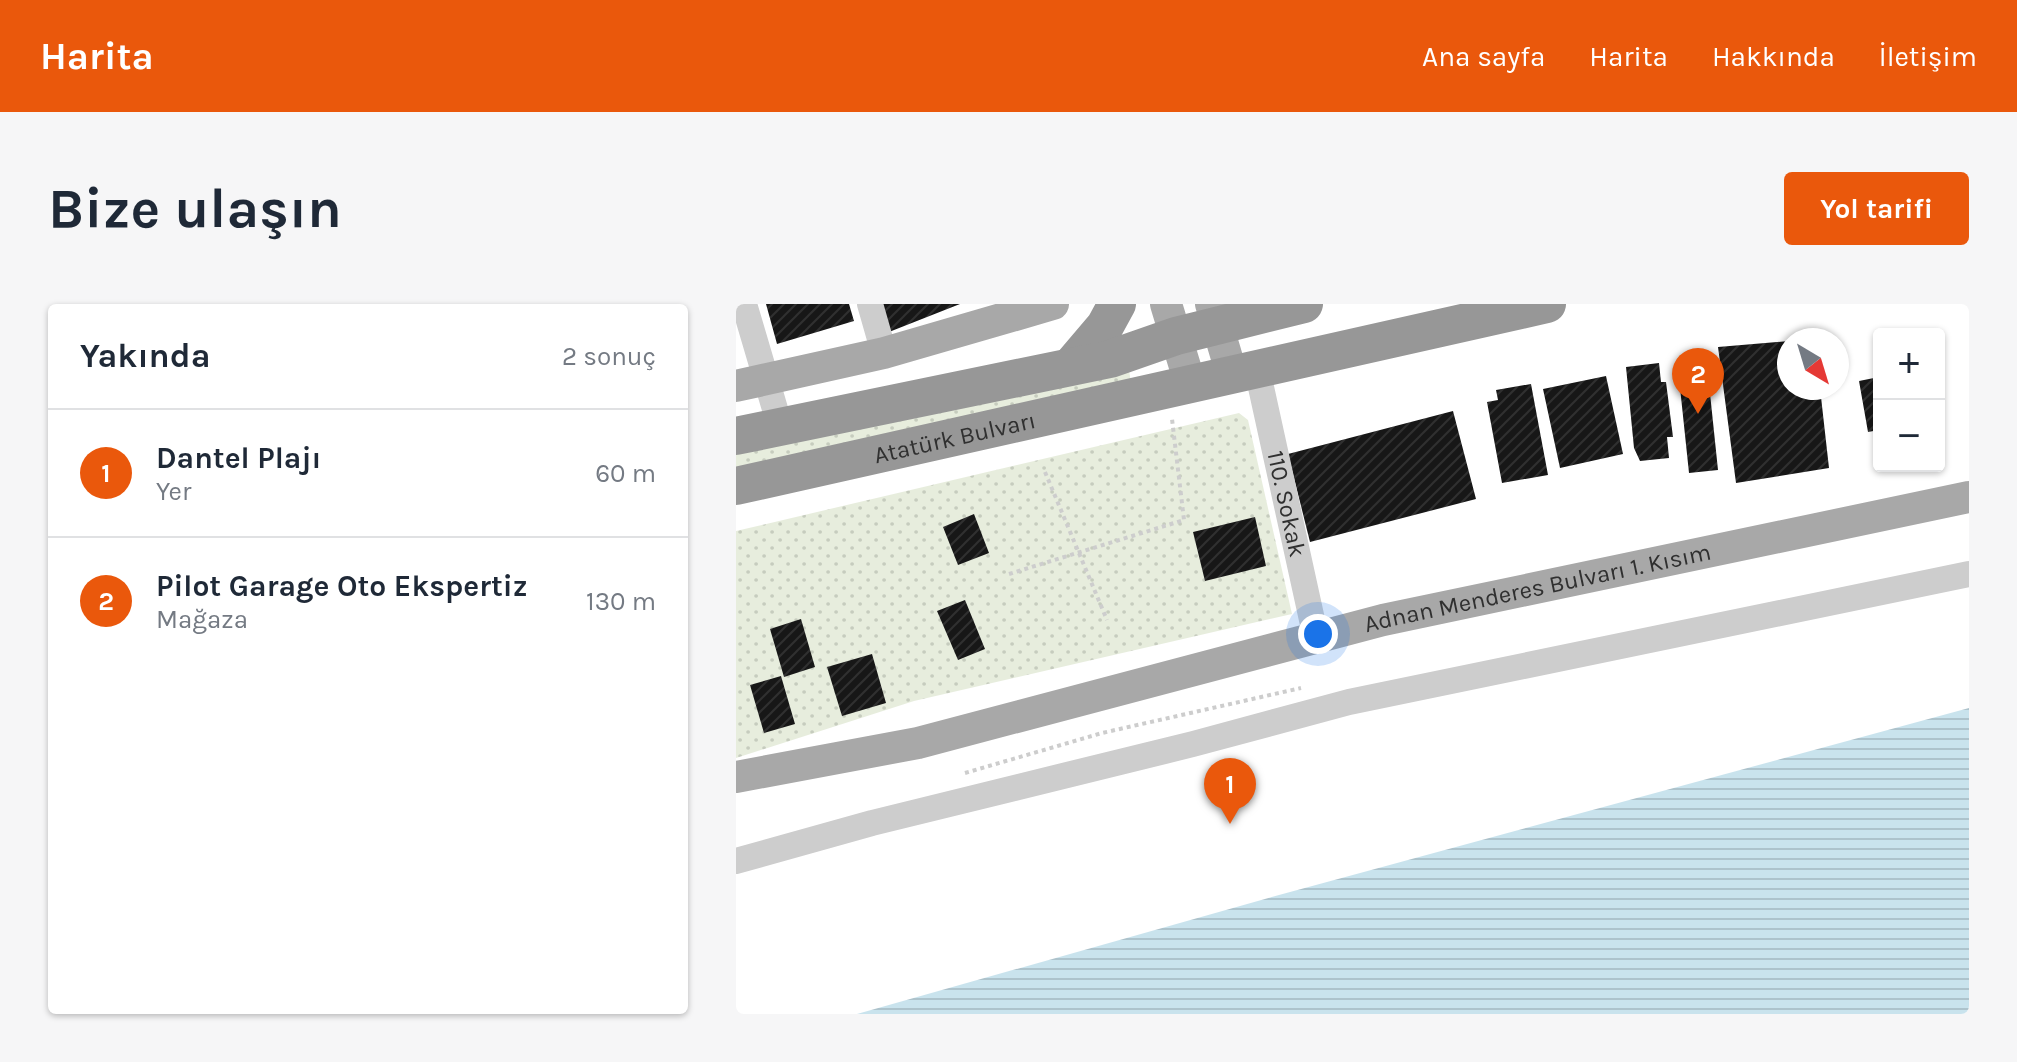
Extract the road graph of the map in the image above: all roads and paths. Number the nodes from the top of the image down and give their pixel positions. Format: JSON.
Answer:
{"nodes":[{"id":1,"x":870,"y":304,"type":"edge"},
{"id":2,"x":1053,"y":304,"type":"edge"},
{"id":3,"x":1117,"y":304,"type":"edge"},
{"id":4,"x":1304,"y":304,"type":"edge"},
{"id":5,"x":1547,"y":304,"type":"edge"},
{"id":6,"x":742,"y":309,"type":"edge"},
{"id":7,"x":1220,"y":316,"type":"edge"},
{"id":8,"x":1161,"y":329,"type":"edge"},
{"id":9,"x":884,"y":353,"type":"junction"},
{"id":10,"x":1071,"y":366,"type":"junction"},
{"id":11,"x":1244,"y":372,"type":"junction"},
{"id":12,"x":751,"y":382,"type":"edge"},
{"id":13,"x":1181,"y":386,"type":"junction"},
{"id":14,"x":780,"y":426,"type":"junction"},
{"id":15,"x":736,"y":436,"type":"edge"},
{"id":16,"x":1045,"y":472,"type":"dead end"},
{"id":17,"x":736,"y":486,"type":"edge"},
{"id":18,"x":1969,"y":497,"type":"edge"},
{"id":19,"x":1079,"y":554,"type":"junction"},
{"id":20,"x":1009,"y":574,"type":"dead end"},
{"id":21,"x":1969,"y":574,"type":"edge"},
{"id":22,"x":1107,"y":620,"type":"dead end"},
{"id":23,"x":1316,"y":638,"type":"junction"},
{"id":24,"x":736,"y":777,"type":"edge"},
{"id":25,"x":736,"y":861,"type":"edge"}],
"edges":[{"from":1,"to":9,"type":"street"},
{"from":2,"to":9,"type":"main road"},
{"from":3,"to":10,"type":"highway"},
{"from":4,"to":7,"type":"highway"},
{"from":5,"to":11,"type":"highway"},
{"from":6,"to":12,"type":"street"},
{"from":7,"to":8,"type":"highway","name":"Atatürk Bulvarı"},
{"from":7,"to":11,"type":"main road"},
{"from":8,"to":10,"type":"highway","name":"Atatürk Bulvarı"},
{"from":8,"to":13,"type":"main road"},
{"from":9,"to":12,"type":"main road"},
{"from":10,"to":14,"type":"highway","name":"Atatürk Bulvarı"},
{"from":11,"to":13,"type":"highway","name":"Atatürk Bulvarı"},
{"from":11,"to":23,"type":"street","name":"110. Sokak"},
{"from":12,"to":14,"type":"street"},
{"from":13,"to":17,"type":"highway","name":"Atatürk Bulvarı"},
{"from":13,"to":19,"type":"path"},
{"from":14,"to":15,"type":"highway","name":"Atatürk Bulvarı"},
{"from":16,"to":19,"type":"path"},
{"from":18,"to":23,"type":"main road","name":"Adnan Menderes Bulvarı 1. Kısım"},
{"from":19,"to":20,"type":"path"},
{"from":19,"to":22,"type":"path"},
{"from":21,"to":25,"type":"street"},
{"from":23,"to":24,"type":"main road","name":"Adnan Menderes Bulvarı 1. Kısım"}]}
